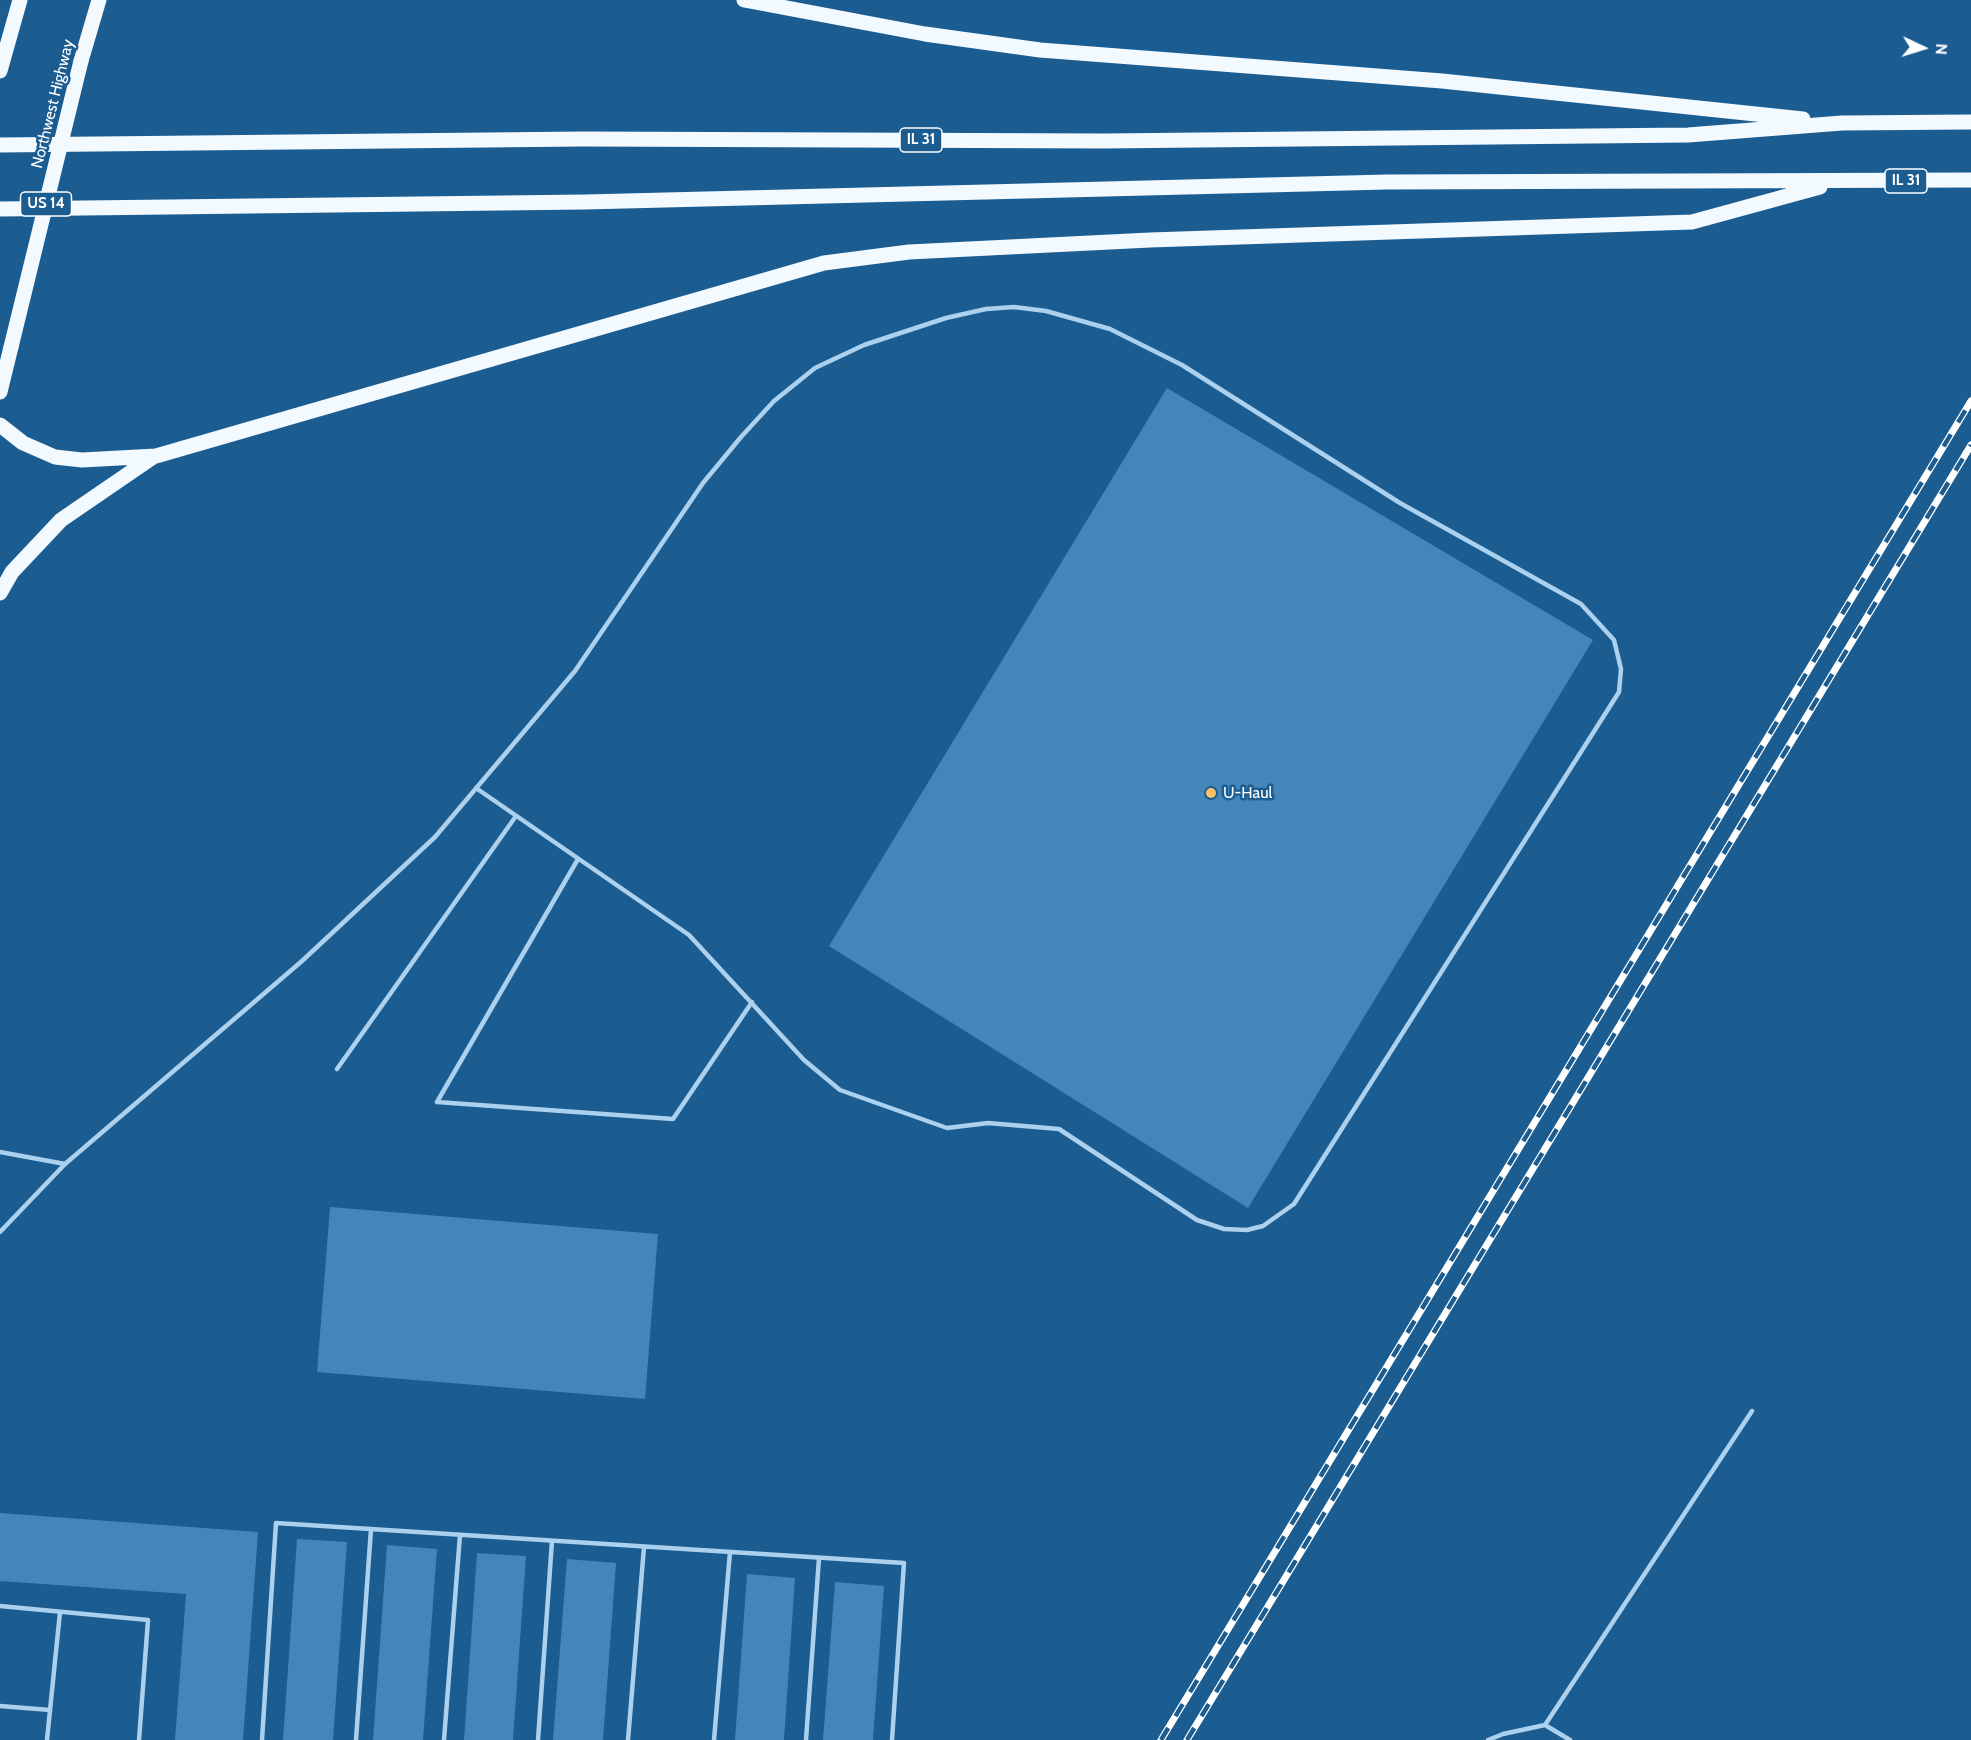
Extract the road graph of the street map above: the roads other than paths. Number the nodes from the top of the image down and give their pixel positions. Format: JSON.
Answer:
{"nodes":[{"id":1,"x":20,"y":0,"type":"edge"},
{"id":2,"x":99,"y":0,"type":"edge"},
{"id":3,"x":744,"y":0,"type":"edge"},
{"id":4,"x":0,"y":71,"type":"edge"},
{"id":5,"x":1971,"y":122,"type":"edge"},
{"id":6,"x":1842,"y":123,"type":"junction"},
{"id":7,"x":0,"y":145,"type":"edge"},
{"id":8,"x":1971,"y":180,"type":"edge"},
{"id":9,"x":1840,"y":181,"type":"junction"},
{"id":10,"x":0,"y":209,"type":"edge"},
{"id":11,"x":0,"y":392,"type":"edge"},
{"id":12,"x":0,"y":425,"type":"edge"},
{"id":13,"x":156,"y":456,"type":"junction"},
{"id":14,"x":0,"y":593,"type":"edge"},
{"id":15,"x":476,"y":788,"type":"junction"},
{"id":16,"x":516,"y":816,"type":"junction"},
{"id":17,"x":578,"y":859,"type":"junction"},
{"id":18,"x":752,"y":1002,"type":"junction"},
{"id":19,"x":337,"y":1069,"type":"dead end"},
{"id":20,"x":0,"y":1152,"type":"edge"},
{"id":21,"x":65,"y":1164,"type":"junction"},
{"id":22,"x":0,"y":1232,"type":"edge"},
{"id":23,"x":1752,"y":1411,"type":"dead end"},
{"id":24,"x":372,"y":1529,"type":"junction"},
{"id":25,"x":459,"y":1535,"type":"junction"},
{"id":26,"x":552,"y":1540,"type":"junction"},
{"id":27,"x":644,"y":1546,"type":"junction"},
{"id":28,"x":730,"y":1552,"type":"junction"},
{"id":29,"x":819,"y":1558,"type":"junction"},
{"id":30,"x":0,"y":1606,"type":"edge"},
{"id":31,"x":60,"y":1612,"type":"junction"},
{"id":32,"x":0,"y":1706,"type":"edge"},
{"id":33,"x":50,"y":1710,"type":"junction"},
{"id":34,"x":1545,"y":1725,"type":"junction"},
{"id":35,"x":47,"y":1740,"type":"edge"},
{"id":36,"x":139,"y":1740,"type":"edge"},
{"id":37,"x":262,"y":1740,"type":"edge"},
{"id":38,"x":356,"y":1740,"type":"edge"},
{"id":39,"x":444,"y":1740,"type":"edge"},
{"id":40,"x":538,"y":1740,"type":"edge"},
{"id":41,"x":628,"y":1740,"type":"edge"},
{"id":42,"x":714,"y":1740,"type":"edge"},
{"id":43,"x":806,"y":1740,"type":"edge"},
{"id":44,"x":892,"y":1740,"type":"edge"},
{"id":45,"x":1488,"y":1740,"type":"edge"},
{"id":46,"x":1570,"y":1740,"type":"edge"}],
"edges":[{"from":1,"to":4,"type":"main road"},
{"from":2,"to":11,"type":"main road","name":"Northwest Highway","number":"US 14","bridge":true},
{"from":3,"to":6,"type":"main road"},
{"from":5,"to":6,"type":"main road","number":"IL 31"},
{"from":6,"to":7,"type":"main road","number":"IL 31"},
{"from":8,"to":9,"type":"main road","number":"IL 31"},
{"from":9,"to":10,"type":"main road","number":"IL 31"},
{"from":9,"to":13,"type":"main road"},
{"from":12,"to":13,"type":"main road"},
{"from":13,"to":14,"type":"main road"},
{"from":15,"to":16,"type":"lane"},
{"from":15,"to":18,"type":"lane"},
{"from":15,"to":21,"type":"lane"},
{"from":16,"to":17,"type":"lane"},
{"from":16,"to":19,"type":"lane"},
{"from":17,"to":18,"type":"lane"},
{"from":17,"to":18,"type":"lane"},
{"from":20,"to":21,"type":"lane"},
{"from":21,"to":22,"type":"lane"},
{"from":23,"to":34,"type":"lane"},
{"from":24,"to":25,"type":"lane"},
{"from":24,"to":37,"type":"lane"},
{"from":24,"to":38,"type":"lane"},
{"from":25,"to":26,"type":"lane"},
{"from":25,"to":39,"type":"lane"},
{"from":26,"to":27,"type":"lane"},
{"from":26,"to":40,"type":"lane"},
{"from":27,"to":28,"type":"lane"},
{"from":27,"to":41,"type":"lane"},
{"from":28,"to":29,"type":"lane"},
{"from":28,"to":42,"type":"lane"},
{"from":29,"to":43,"type":"lane"},
{"from":29,"to":44,"type":"lane"},
{"from":30,"to":31,"type":"lane"},
{"from":31,"to":33,"type":"lane"},
{"from":31,"to":36,"type":"lane"},
{"from":32,"to":33,"type":"lane"},
{"from":33,"to":35,"type":"lane"},
{"from":34,"to":45,"type":"lane"},
{"from":34,"to":46,"type":"lane"}]}
